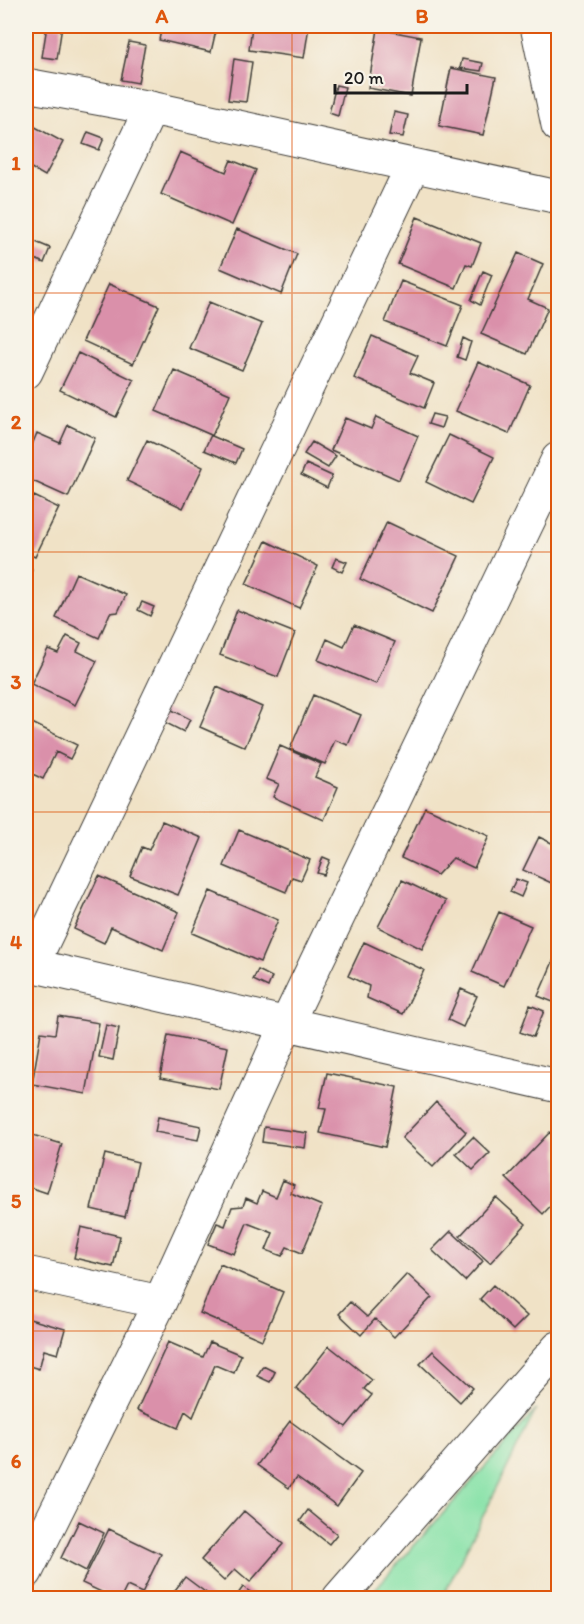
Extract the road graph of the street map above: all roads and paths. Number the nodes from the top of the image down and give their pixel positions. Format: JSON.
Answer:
{"nodes":[{"id":1,"x":537,"y":26,"type":"edge"},
{"id":2,"x":26,"y":85,"type":"edge"},
{"id":3,"x":151,"y":108,"type":"junction"},
{"id":4,"x":558,"y":125,"type":"edge"},
{"id":5,"x":412,"y":167,"type":"junction"},
{"id":6,"x":558,"y":197,"type":"edge"},
{"id":7,"x":26,"y":372,"type":"edge"},
{"id":8,"x":558,"y":459,"type":"edge"},
{"id":9,"x":29,"y":964,"type":"edge"},
{"id":10,"x":287,"y":1023,"type":"junction"},
{"id":11,"x":558,"y":1086,"type":"edge"},
{"id":12,"x":26,"y":1273,"type":"edge"},
{"id":13,"x":160,"y":1302,"type":"junction"},
{"id":14,"x":558,"y":1348,"type":"edge"},
{"id":15,"x":28,"y":1559,"type":"edge"},
{"id":16,"x":339,"y":1599,"type":"edge"}],
"edges":[{"from":1,"to":4,"type":"street"},
{"from":2,"to":3,"type":"street"},
{"from":3,"to":5,"type":"street"},
{"from":3,"to":7,"type":"street"},
{"from":5,"to":6,"type":"street"},
{"from":5,"to":9,"type":"street"},
{"from":8,"to":10,"type":"street"},
{"from":9,"to":10,"type":"street"},
{"from":10,"to":11,"type":"street"},
{"from":10,"to":13,"type":"street"},
{"from":12,"to":13,"type":"street"},
{"from":13,"to":15,"type":"street"},
{"from":14,"to":16,"type":"street"}]}
